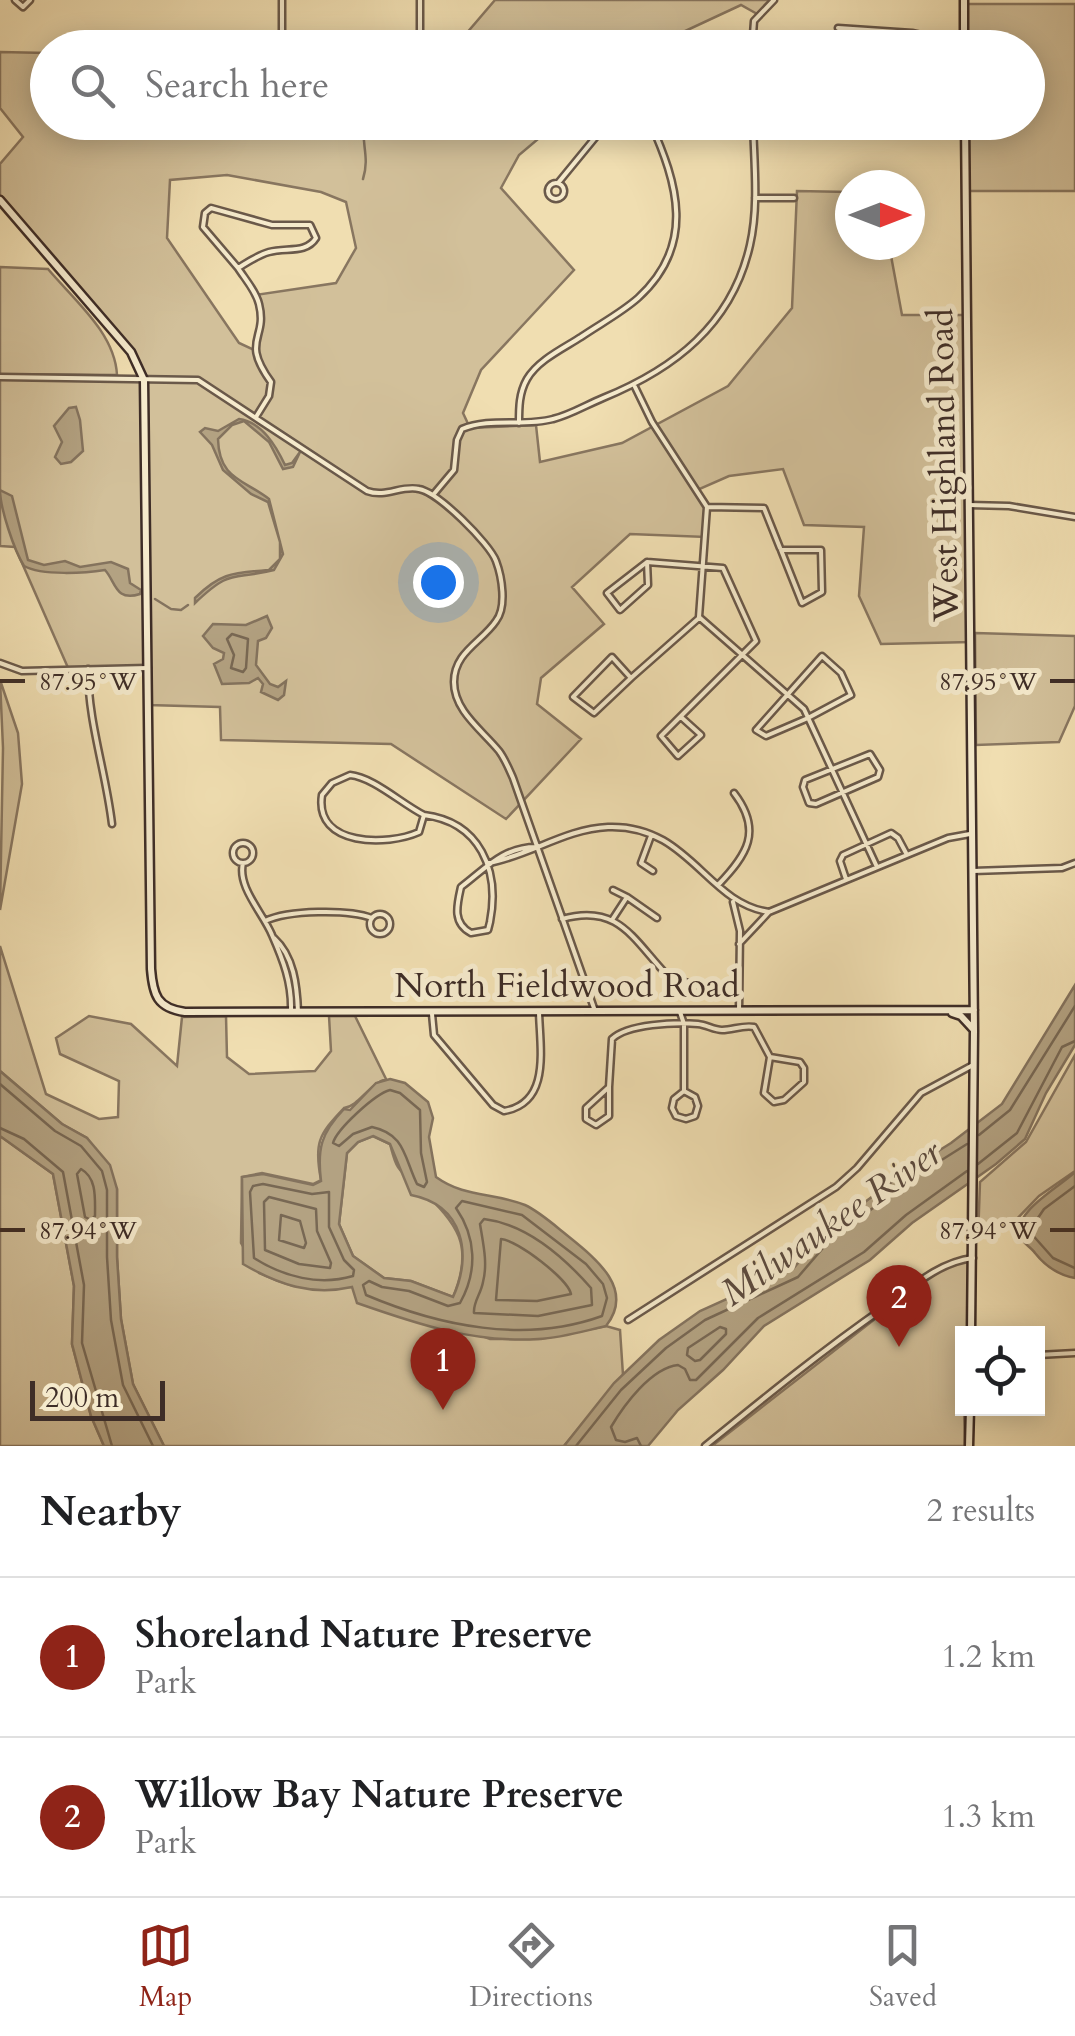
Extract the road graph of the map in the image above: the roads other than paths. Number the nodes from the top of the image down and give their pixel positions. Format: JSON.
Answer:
{"nodes":[{"id":1,"x":14,"y":0,"type":"edge"},
{"id":2,"x":30,"y":0,"type":"edge"},
{"id":3,"x":282,"y":0,"type":"edge"},
{"id":4,"x":420,"y":0,"type":"edge"},
{"id":5,"x":774,"y":0,"type":"edge"},
{"id":6,"x":964,"y":0,"type":"edge"},
{"id":7,"x":838,"y":28,"type":"dead end"},
{"id":8,"x":282,"y":30,"type":"dead end"},
{"id":9,"x":420,"y":30,"type":"edge"},
{"id":10,"x":753,"y":30,"type":"edge"},
{"id":11,"x":863,"y":30,"type":"edge"},
{"id":12,"x":964,"y":30,"type":"edge"},
{"id":13,"x":593,"y":140,"type":"edge"},
{"id":14,"x":658,"y":140,"type":"edge"},
{"id":15,"x":753,"y":140,"type":"edge"},
{"id":16,"x":965,"y":140,"type":"edge"},
{"id":17,"x":558,"y":184,"type":"dead end"},
{"id":18,"x":755,"y":198,"type":"junction"},
{"id":19,"x":794,"y":198,"type":"dead end"},
{"id":20,"x":0,"y":200,"type":"edge"},
{"id":21,"x":238,"y":268,"type":"junction"},
{"id":22,"x":0,"y":377,"type":"edge"},
{"id":23,"x":144,"y":380,"type":"junction"},
{"id":24,"x":635,"y":386,"type":"junction"},
{"id":25,"x":256,"y":418,"type":"junction"},
{"id":26,"x":519,"y":423,"type":"junction"},
{"id":27,"x":433,"y":495,"type":"junction"},
{"id":28,"x":969,"y":505,"type":"junction"},
{"id":29,"x":707,"y":507,"type":"junction"},
{"id":30,"x":1075,"y":517,"type":"edge"},
{"id":31,"x":780,"y":550,"type":"junction"},
{"id":32,"x":647,"y":562,"type":"junction"},
{"id":33,"x":704,"y":567,"type":"junction"},
{"id":34,"x":699,"y":617,"type":"junction"},
{"id":35,"x":743,"y":654,"type":"junction"},
{"id":36,"x":0,"y":663,"type":"edge"},
{"id":37,"x":148,"y":668,"type":"junction"},
{"id":38,"x":88,"y":669,"type":"junction"},
{"id":39,"x":631,"y":678,"type":"junction"},
{"id":40,"x":788,"y":694,"type":"junction"},
{"id":41,"x":682,"y":717,"type":"junction"},
{"id":42,"x":808,"y":718,"type":"junction"},
{"id":43,"x":832,"y":769,"type":"junction"},
{"id":44,"x":843,"y":792,"type":"junction"},
{"id":45,"x":734,"y":793,"type":"dead end"},
{"id":46,"x":424,"y":815,"type":"junction"},
{"id":47,"x":112,"y":824,"type":"dead end"},
{"id":48,"x":972,"y":834,"type":"junction"},
{"id":49,"x":651,"y":836,"type":"junction"},
{"id":50,"x":866,"y":844,"type":"junction"},
{"id":51,"x":536,"y":847,"type":"junction"},
{"id":52,"x":906,"y":854,"type":"junction"},
{"id":53,"x":243,"y":863,"type":"junction"},
{"id":54,"x":489,"y":863,"type":"junction"},
{"id":55,"x":1075,"y":863,"type":"edge"},
{"id":56,"x":877,"y":867,"type":"junction"},
{"id":57,"x":653,"y":871,"type":"dead end"},
{"id":58,"x":973,"y":871,"type":"junction"},
{"id":59,"x":846,"y":879,"type":"junction"},
{"id":60,"x":718,"y":885,"type":"junction"},
{"id":61,"x":613,"y":890,"type":"dead end"},
{"id":62,"x":627,"y":897,"type":"junction"},
{"id":63,"x":733,"y":900,"type":"junction"},
{"id":64,"x":769,"y":912,"type":"junction"},
{"id":65,"x":372,"y":918,"type":"junction"},
{"id":66,"x":657,"y":918,"type":"dead end"},
{"id":67,"x":562,"y":919,"type":"junction"},
{"id":68,"x":612,"y":920,"type":"junction"},
{"id":69,"x":265,"y":921,"type":"junction"},
{"id":70,"x":739,"y":944,"type":"junction"},
{"id":71,"x":739,"y":986,"type":"junction"},
{"id":72,"x":941,"y":1010,"type":"junction"},
{"id":73,"x":974,"y":1010,"type":"junction"},
{"id":74,"x":595,"y":1011,"type":"junction"},
{"id":75,"x":294,"y":1012,"type":"junction"},
{"id":76,"x":432,"y":1012,"type":"junction"},
{"id":77,"x":539,"y":1012,"type":"junction"},
{"id":78,"x":684,"y":1012,"type":"junction"},
{"id":79,"x":739,"y":1012,"type":"junction"},
{"id":80,"x":684,"y":1024,"type":"junction"},
{"id":81,"x":974,"y":1030,"type":"junction"},
{"id":82,"x":770,"y":1057,"type":"junction"},
{"id":83,"x":973,"y":1065,"type":"junction"},
{"id":84,"x":609,"y":1087,"type":"junction"},
{"id":85,"x":684,"y":1091,"type":"junction"},
{"id":86,"x":973,"y":1258,"type":"junction"},
{"id":87,"x":628,"y":1320,"type":"dead end"},
{"id":88,"x":971,"y":1326,"type":"edge"},
{"id":89,"x":1075,"y":1353,"type":"edge"},
{"id":90,"x":1045,"y":1354,"type":"edge"},
{"id":91,"x":970,"y":1416,"type":"edge"},
{"id":92,"x":706,"y":1446,"type":"edge"},
{"id":93,"x":969,"y":1446,"type":"edge"}],
"edges":[{"from":1,"to":2,"type":"street"},
{"from":3,"to":8,"type":"street"},
{"from":4,"to":9,"type":"street"},
{"from":5,"to":10,"type":"street"},
{"from":6,"to":12,"type":"street"},
{"from":7,"to":11,"type":"street"},
{"from":13,"to":17,"type":"street"},
{"from":14,"to":26,"type":"street"},
{"from":15,"to":18,"type":"street"},
{"from":16,"to":28,"type":"street","name":"West Highland Road"},
{"from":18,"to":19,"type":"street"},
{"from":18,"to":24,"type":"street"},
{"from":20,"to":23,"type":"street"},
{"from":21,"to":21,"type":"street"},
{"from":21,"to":25,"type":"street"},
{"from":22,"to":23,"type":"street"},
{"from":23,"to":25,"type":"street"},
{"from":23,"to":37,"type":"street"},
{"from":24,"to":26,"type":"street"},
{"from":24,"to":29,"type":"street"},
{"from":25,"to":27,"type":"street"},
{"from":26,"to":27,"type":"street"},
{"from":27,"to":51,"type":"street"},
{"from":28,"to":30,"type":"street"},
{"from":28,"to":48,"type":"street","name":"West Highland Road"},
{"from":29,"to":31,"type":"street"},
{"from":29,"to":33,"type":"street"},
{"from":31,"to":31,"type":"street"},
{"from":32,"to":32,"type":"street"},
{"from":32,"to":33,"type":"street"},
{"from":33,"to":34,"type":"street"},
{"from":33,"to":35,"type":"street"},
{"from":34,"to":35,"type":"street"},
{"from":34,"to":39,"type":"street"},
{"from":35,"to":40,"type":"street"},
{"from":35,"to":41,"type":"street"},
{"from":36,"to":38,"type":"street"},
{"from":37,"to":38,"type":"street"},
{"from":37,"to":75,"type":"street","name":"North Fieldwood Road"},
{"from":38,"to":47,"type":"street"},
{"from":39,"to":39,"type":"street"},
{"from":40,"to":42,"type":"street"},
{"from":40,"to":42,"type":"street"},
{"from":40,"to":42,"type":"street"},
{"from":41,"to":41,"type":"street"},
{"from":42,"to":43,"type":"street"},
{"from":43,"to":44,"type":"street"},
{"from":43,"to":44,"type":"street"},
{"from":43,"to":44,"type":"street"},
{"from":44,"to":50,"type":"street"},
{"from":45,"to":60,"type":"street"},
{"from":46,"to":46,"type":"street"},
{"from":46,"to":54,"type":"street"},
{"from":48,"to":52,"type":"street"},
{"from":48,"to":58,"type":"street","name":"West Highland Road"},
{"from":49,"to":51,"type":"street"},
{"from":49,"to":57,"type":"street"},
{"from":49,"to":60,"type":"street"},
{"from":50,"to":52,"type":"street"},
{"from":50,"to":56,"type":"street"},
{"from":50,"to":59,"type":"street"},
{"from":51,"to":54,"type":"street"},
{"from":51,"to":67,"type":"street"},
{"from":52,"to":56,"type":"street"},
{"from":53,"to":53,"type":"street"},
{"from":53,"to":69,"type":"street"},
{"from":54,"to":54,"type":"street"},
{"from":55,"to":58,"type":"street"},
{"from":56,"to":59,"type":"street"},
{"from":58,"to":73,"type":"street","name":"West Highland Road"},
{"from":59,"to":64,"type":"street"},
{"from":60,"to":63,"type":"street"},
{"from":61,"to":62,"type":"street"},
{"from":62,"to":66,"type":"street"},
{"from":62,"to":68,"type":"street"},
{"from":63,"to":64,"type":"street"},
{"from":63,"to":70,"type":"street"},
{"from":64,"to":70,"type":"street"},
{"from":65,"to":65,"type":"street"},
{"from":65,"to":69,"type":"street"},
{"from":67,"to":68,"type":"street"},
{"from":67,"to":74,"type":"street"},
{"from":68,"to":71,"type":"street"},
{"from":69,"to":75,"type":"street"},
{"from":70,"to":71,"type":"street"},
{"from":71,"to":79,"type":"street"},
{"from":72,"to":73,"type":"street","name":"North Fieldwood Road"},
{"from":72,"to":79,"type":"street","name":"North Fieldwood Road"},
{"from":72,"to":81,"type":"street"},
{"from":73,"to":81,"type":"street","name":"West Highland Road"},
{"from":74,"to":77,"type":"street","name":"North Fieldwood Road"},
{"from":74,"to":78,"type":"street","name":"North Fieldwood Road"},
{"from":75,"to":76,"type":"street","name":"North Fieldwood Road"},
{"from":76,"to":77,"type":"street","name":"North Fieldwood Road"},
{"from":76,"to":77,"type":"street"},
{"from":78,"to":79,"type":"street","name":"North Fieldwood Road"},
{"from":78,"to":80,"type":"street"},
{"from":80,"to":82,"type":"street"},
{"from":80,"to":84,"type":"street"},
{"from":80,"to":85,"type":"street"},
{"from":81,"to":83,"type":"street","name":"West Highland Road"},
{"from":82,"to":82,"type":"street"},
{"from":83,"to":86,"type":"street","name":"West Highland Road"},
{"from":83,"to":87,"type":"street"},
{"from":84,"to":84,"type":"street"},
{"from":85,"to":85,"type":"street"},
{"from":86,"to":88,"type":"street","name":"West Highland Road"},
{"from":86,"to":92,"type":"street"},
{"from":89,"to":90,"type":"street"},
{"from":91,"to":93,"type":"street"}]}
